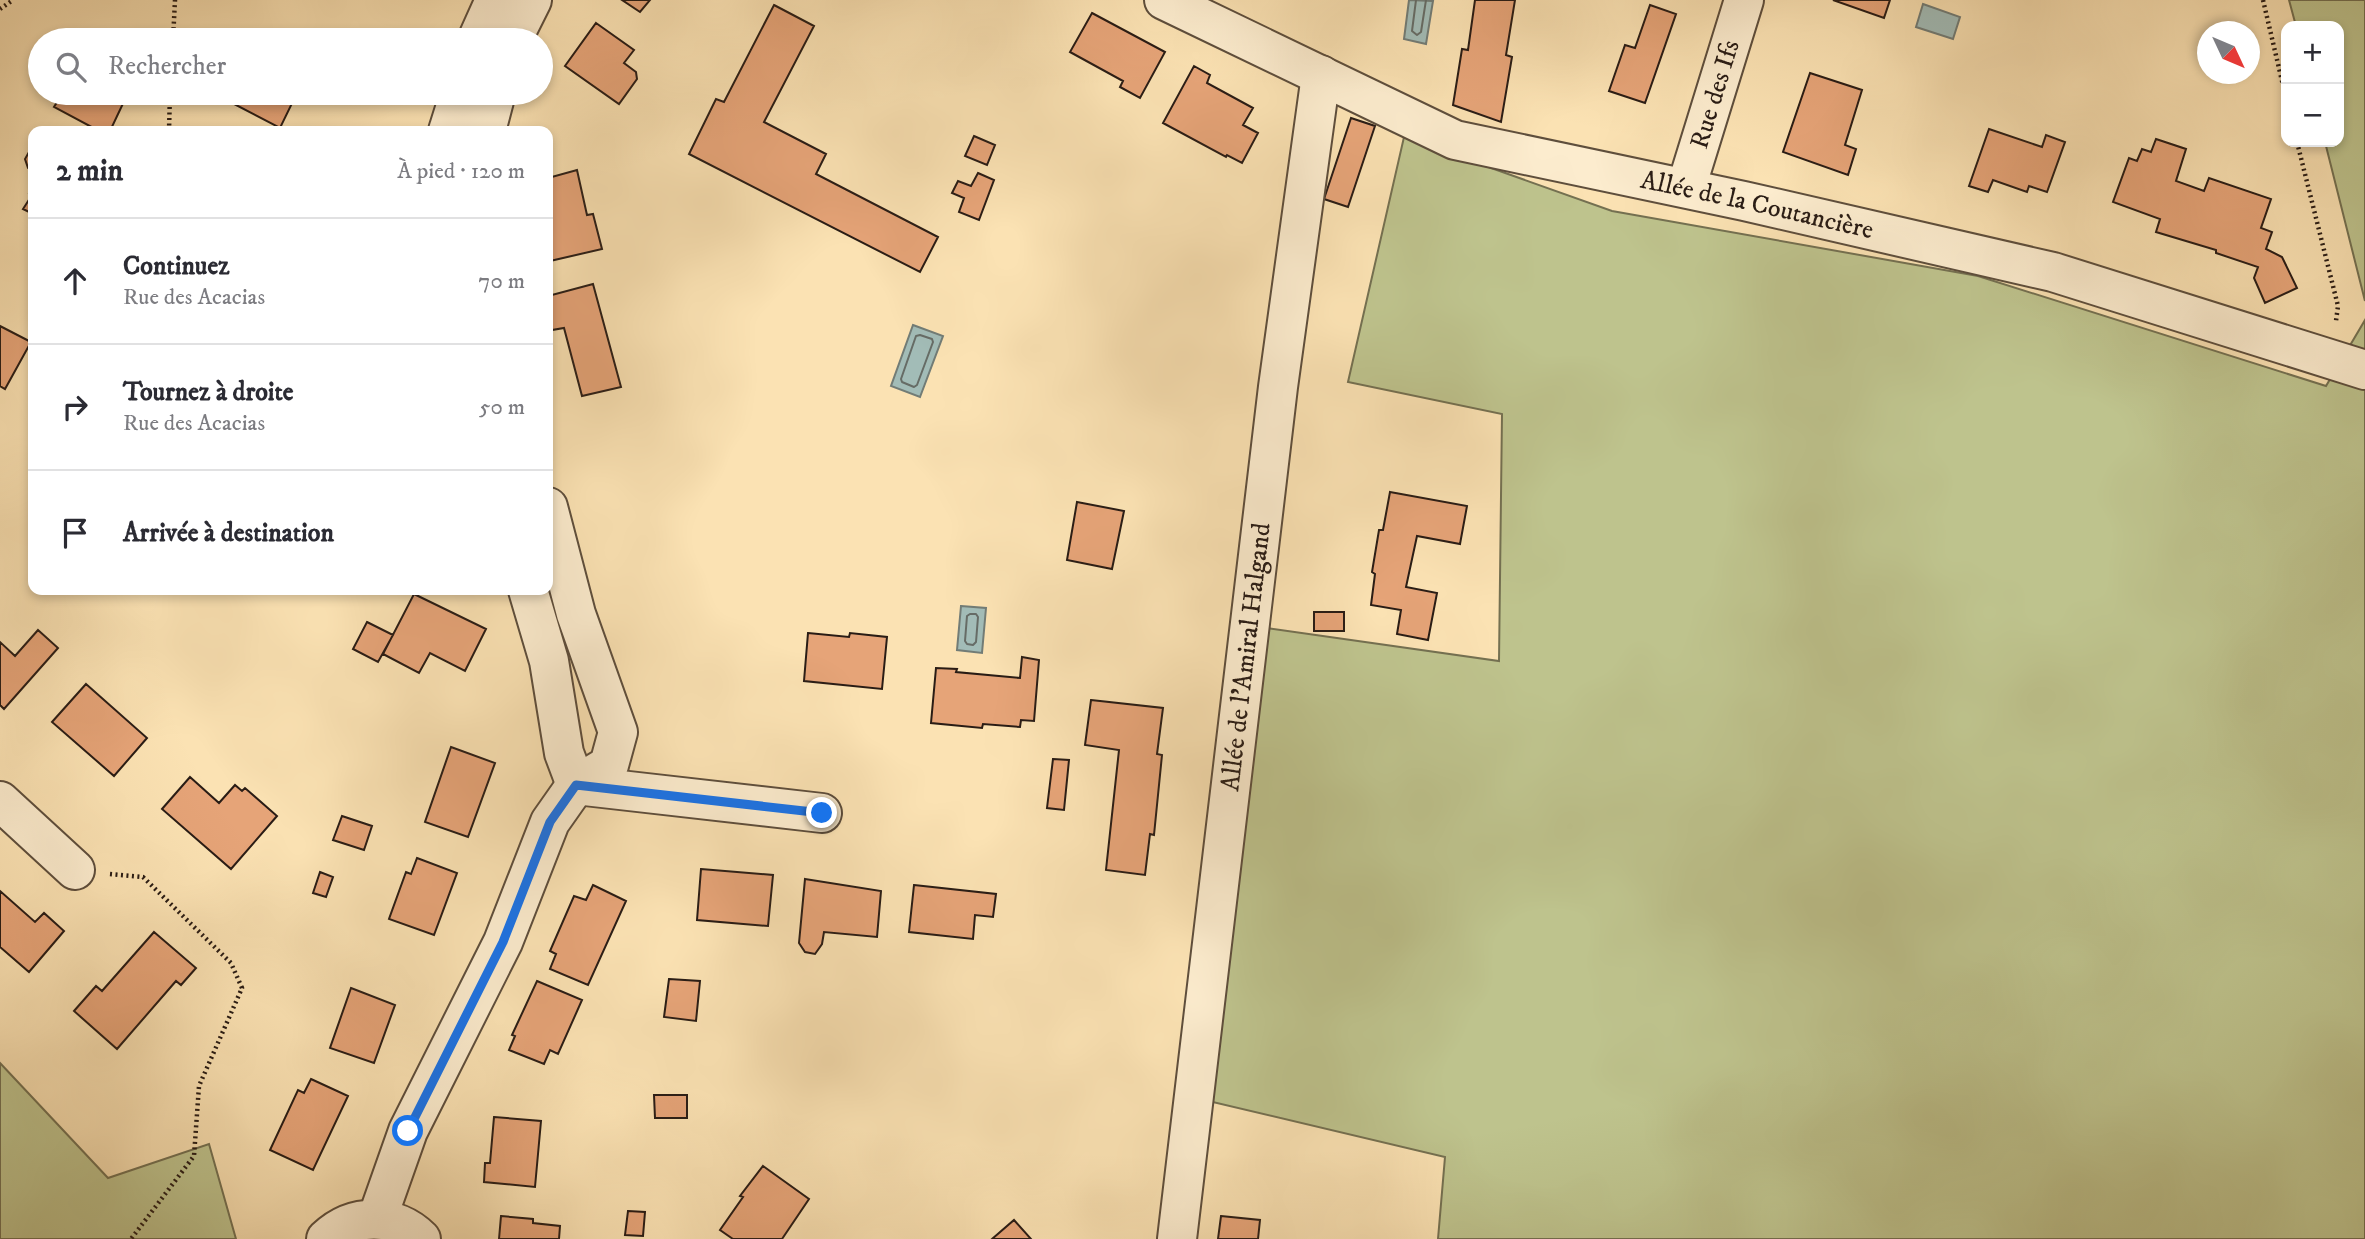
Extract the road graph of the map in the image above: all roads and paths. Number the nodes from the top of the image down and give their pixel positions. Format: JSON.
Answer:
{"nodes":[{"id":1,"x":13,"y":0,"type":"edge"},
{"id":2,"x":175,"y":0,"type":"edge"},
{"id":3,"x":495,"y":0,"type":"edge"},
{"id":4,"x":532,"y":0,"type":"edge"},
{"id":5,"x":1164,"y":0,"type":"edge"},
{"id":6,"x":1744,"y":0,"type":"edge"},
{"id":7,"x":2263,"y":0,"type":"edge"},
{"id":8,"x":0,"y":9,"type":"edge"},
{"id":9,"x":174,"y":28,"type":"edge"},
{"id":10,"x":482,"y":28,"type":"edge"},
{"id":11,"x":518,"y":28,"type":"edge"},
{"id":12,"x":1321,"y":75,"type":"junction"},
{"id":13,"x":2283,"y":84,"type":"edge"},
{"id":14,"x":170,"y":105,"type":"edge"},
{"id":15,"x":457,"y":105,"type":"edge"},
{"id":16,"x":493,"y":105,"type":"edge"},
{"id":17,"x":169,"y":126,"type":"edge"},
{"id":18,"x":450,"y":126,"type":"edge"},
{"id":19,"x":487,"y":126,"type":"edge"},
{"id":20,"x":2298,"y":147,"type":"edge"},
{"id":21,"x":1686,"y":188,"type":"junction"},
{"id":22,"x":2328,"y":359,"type":"junction"},
{"id":23,"x":2365,"y":370,"type":"edge"},
{"id":24,"x":553,"y":526,"type":"edge"},
{"id":25,"x":529,"y":595,"type":"edge"},
{"id":26,"x":576,"y":785,"type":"junction"},
{"id":27,"x":0,"y":801,"type":"edge"},
{"id":28,"x":822,"y":813,"type":"dead end"},
{"id":29,"x":75,"y":870,"type":"joint"},
{"id":30,"x":377,"y":1219,"type":"junction"},
{"id":31,"x":131,"y":1239,"type":"edge"},
{"id":32,"x":326,"y":1239,"type":"edge"},
{"id":33,"x":421,"y":1239,"type":"edge"},
{"id":34,"x":1177,"y":1239,"type":"edge"}],
"edges":[{"from":1,"to":8,"type":"path"},
{"from":2,"to":9,"type":"path"},
{"from":3,"to":10,"type":"street"},
{"from":4,"to":11,"type":"street"},
{"from":5,"to":12,"type":"street","name":"Allée de la Coutancière"},
{"from":6,"to":21,"type":"street","name":"Rue des Ifs"},
{"from":7,"to":13,"type":"path"},
{"from":12,"to":21,"type":"street","name":"Allée de la Coutancière"},
{"from":12,"to":34,"type":"street","name":"Allée de l'Amiral Halgand"},
{"from":14,"to":17,"type":"path"},
{"from":15,"to":18,"type":"street"},
{"from":16,"to":19,"type":"street"},
{"from":20,"to":22,"type":"path"},
{"from":21,"to":22,"type":"street","name":"Allée de la Coutancière"},
{"from":22,"to":23,"type":"street","name":"Allée de la Coutancière"},
{"from":24,"to":26,"type":"street"},
{"from":25,"to":26,"type":"street"},
{"from":26,"to":28,"type":"street"},
{"from":26,"to":30,"type":"street"},
{"from":27,"to":29,"type":"street"},
{"from":29,"to":31,"type":"path"},
{"from":30,"to":32,"type":"street"},
{"from":30,"to":33,"type":"street"}]}
